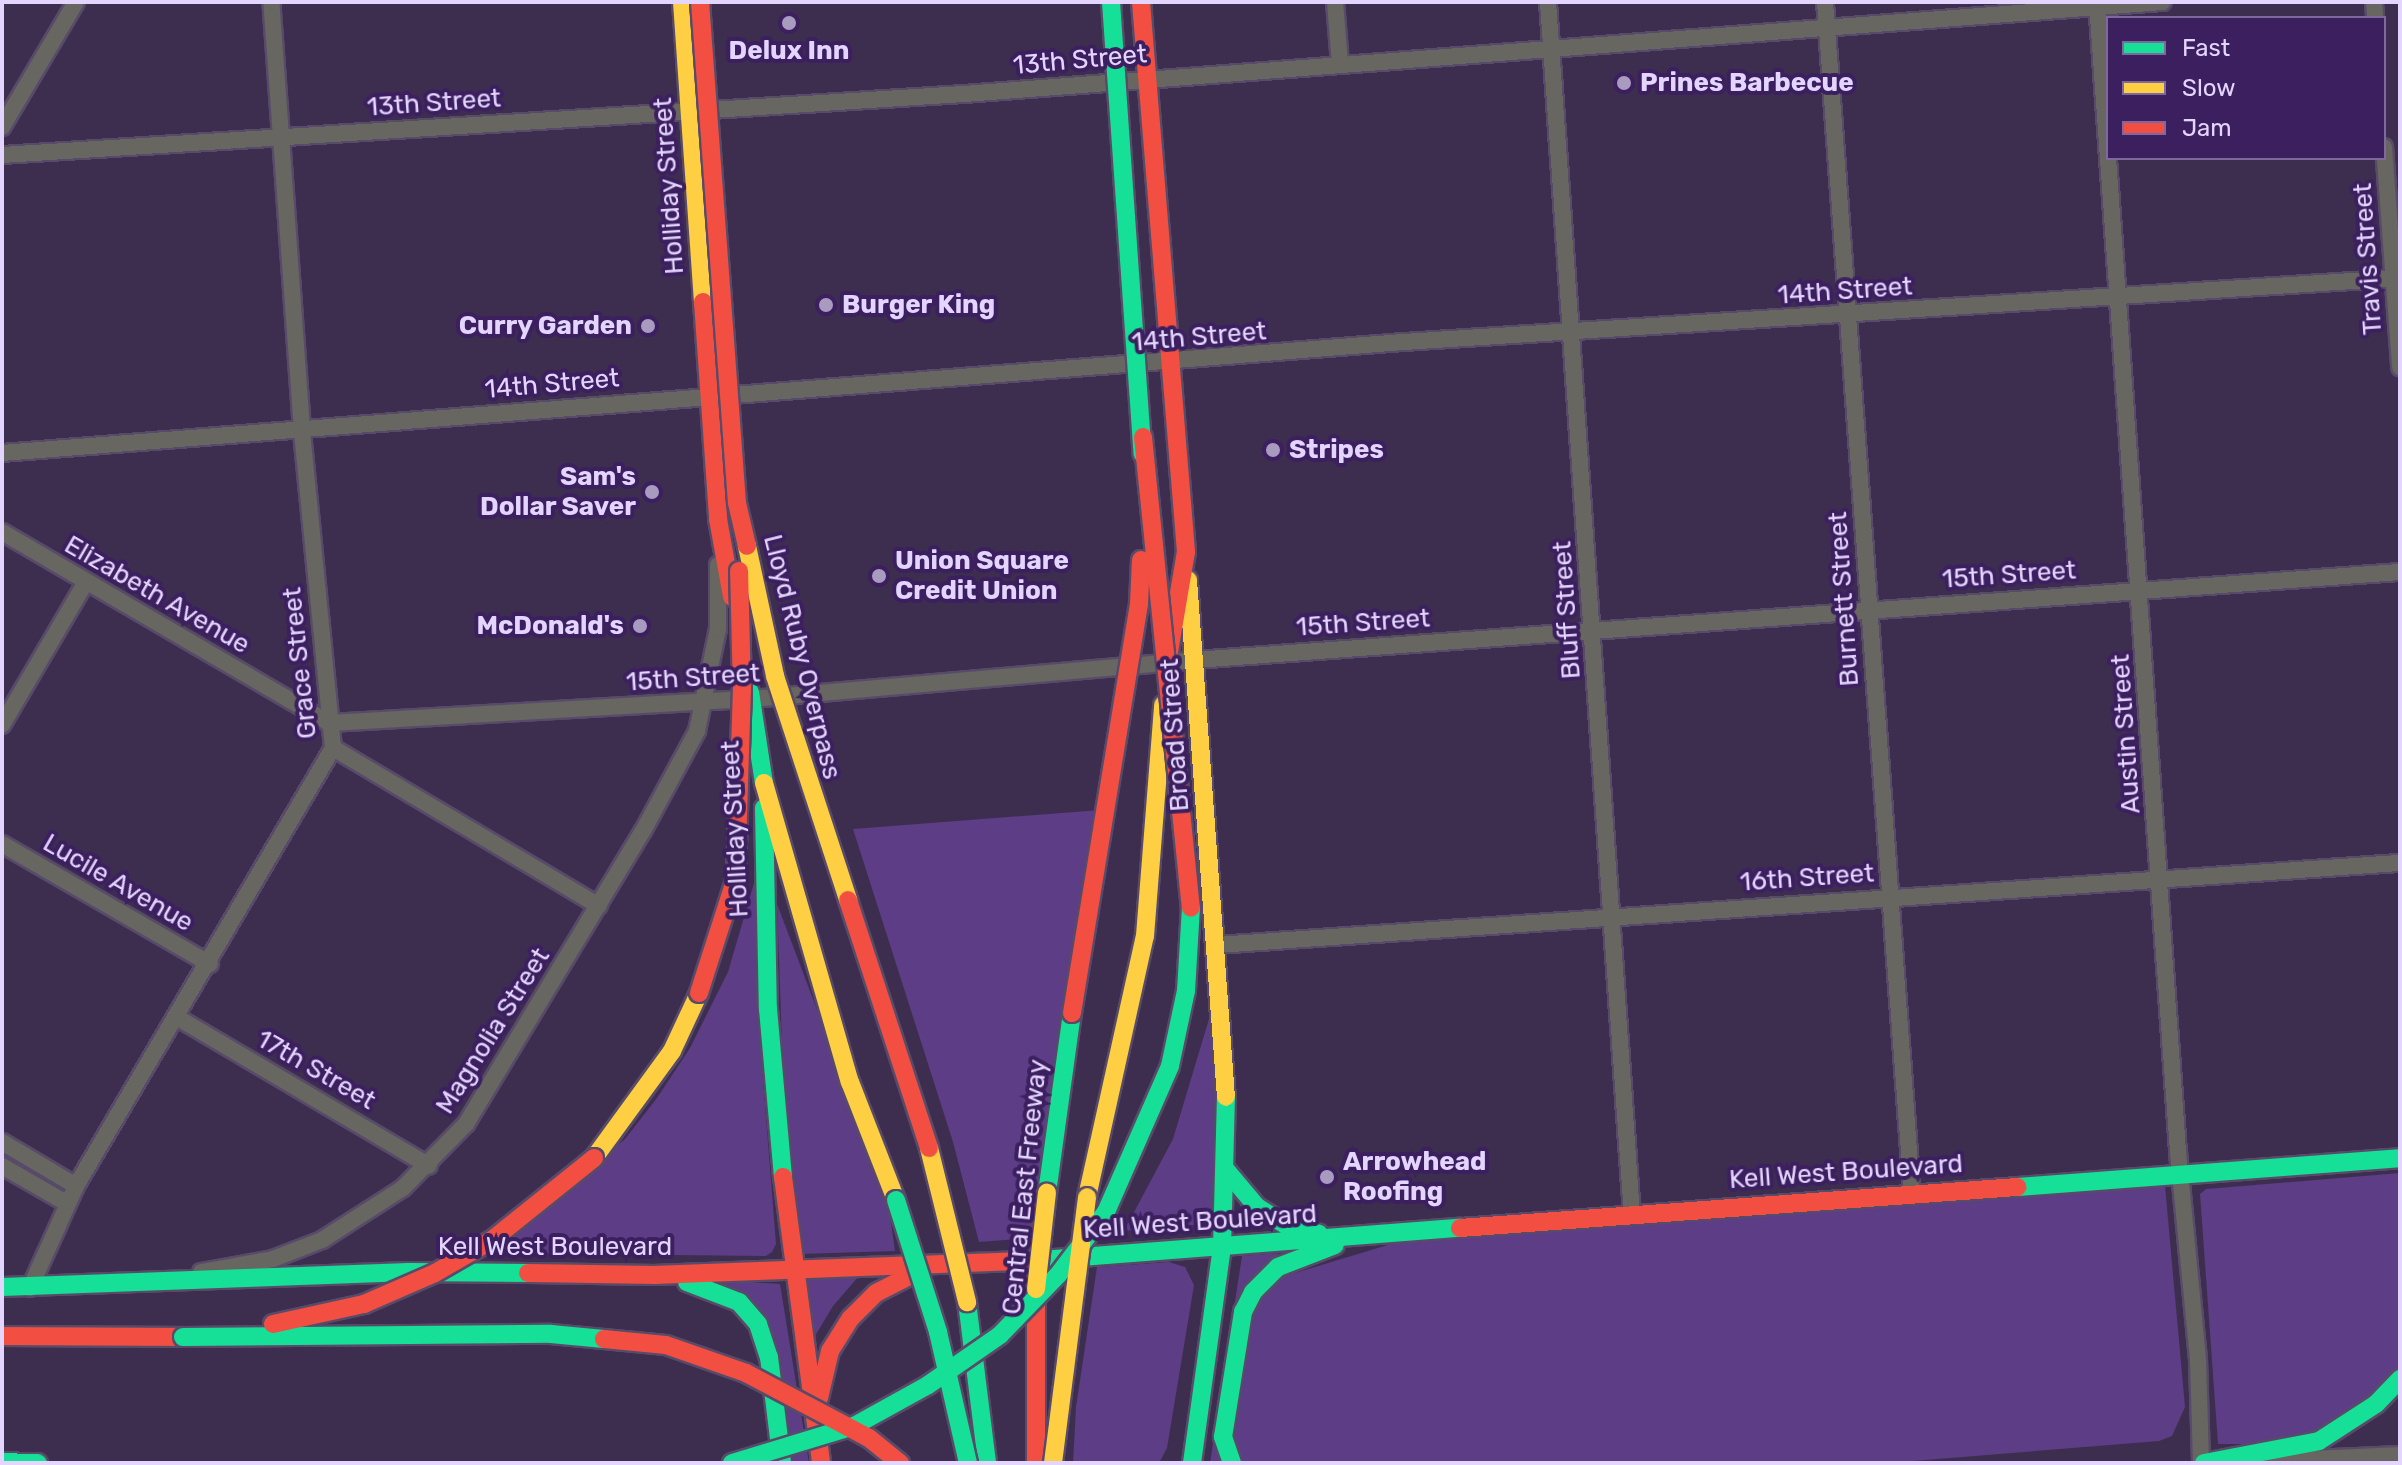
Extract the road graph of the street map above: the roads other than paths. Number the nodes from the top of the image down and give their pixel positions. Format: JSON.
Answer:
{"nodes":[{"id":1,"x":76,"y":2,"type":"edge"},
{"id":2,"x":271,"y":2,"type":"edge"},
{"id":3,"x":682,"y":2,"type":"edge"},
{"id":4,"x":700,"y":2,"type":"edge"},
{"id":5,"x":1111,"y":2,"type":"edge"},
{"id":6,"x":1141,"y":2,"type":"edge"},
{"id":7,"x":1335,"y":2,"type":"edge"},
{"id":8,"x":1548,"y":2,"type":"edge"},
{"id":9,"x":1825,"y":2,"type":"edge"},
{"id":10,"x":2162,"y":2,"type":"edge"},
{"id":11,"x":2097,"y":4,"type":"edge"},
{"id":12,"x":1827,"y":28,"type":"junction"},
{"id":13,"x":1552,"y":48,"type":"junction"},
{"id":14,"x":1340,"y":64,"type":"junction"},
{"id":15,"x":1147,"y":78,"type":"junction"},
{"id":16,"x":690,"y":109,"type":"junction"},
{"id":17,"x":2,"y":127,"type":"edge"},
{"id":18,"x":2106,"y":136,"type":"edge"},
{"id":19,"x":279,"y":138,"type":"junction"},
{"id":20,"x":2,"y":155,"type":"edge"},
{"id":21,"x":2108,"y":160,"type":"edge"},
{"id":22,"x":2385,"y":160,"type":"edge"},
{"id":23,"x":2397,"y":278,"type":"edge"},
{"id":24,"x":2117,"y":298,"type":"junction"},
{"id":25,"x":1848,"y":315,"type":"junction"},
{"id":26,"x":1570,"y":332,"type":"junction"},
{"id":27,"x":1169,"y":364,"type":"junction"},
{"id":28,"x":2400,"y":367,"type":"edge"},
{"id":29,"x":709,"y":393,"type":"junction"},
{"id":30,"x":302,"y":430,"type":"junction"},
{"id":31,"x":1143,"y":437,"type":"junction"},
{"id":32,"x":2,"y":453,"type":"edge"},
{"id":33,"x":737,"y":503,"type":"junction"},
{"id":34,"x":718,"y":519,"type":"junction"},
{"id":35,"x":2,"y":532,"type":"edge"},
{"id":36,"x":1186,"y":552,"type":"junction"},
{"id":37,"x":2400,"y":572,"type":"edge"},
{"id":38,"x":86,"y":582,"type":"junction"},
{"id":39,"x":2140,"y":590,"type":"junction"},
{"id":40,"x":1869,"y":609,"type":"junction"},
{"id":41,"x":1592,"y":631,"type":"junction"},
{"id":42,"x":1195,"y":660,"type":"junction"},
{"id":43,"x":1167,"y":662,"type":"junction"},
{"id":44,"x":751,"y":699,"type":"junction"},
{"id":45,"x":706,"y":701,"type":"junction"},
{"id":46,"x":329,"y":723,"type":"junction"},
{"id":47,"x":2,"y":725,"type":"edge"},
{"id":48,"x":333,"y":748,"type":"junction"},
{"id":49,"x":764,"y":783,"type":"junction"},
{"id":50,"x":2,"y":844,"type":"edge"},
{"id":51,"x":2400,"y":863,"type":"edge"},
{"id":52,"x":2161,"y":881,"type":"junction"},
{"id":53,"x":1890,"y":896,"type":"junction"},
{"id":54,"x":599,"y":906,"type":"junction"},
{"id":55,"x":1612,"y":916,"type":"junction"},
{"id":56,"x":1217,"y":945,"type":"junction"},
{"id":57,"x":210,"y":964,"type":"junction"},
{"id":58,"x":178,"y":1018,"type":"junction"},
{"id":59,"x":2,"y":1142,"type":"edge"},
{"id":60,"x":2400,"y":1158,"type":"edge"},
{"id":61,"x":2,"y":1166,"type":"edge"},
{"id":62,"x":429,"y":1166,"type":"junction"},
{"id":63,"x":1226,"y":1170,"type":"junction"},
{"id":64,"x":2180,"y":1174,"type":"junction"},
{"id":65,"x":76,"y":1186,"type":"junction"},
{"id":66,"x":1912,"y":1193,"type":"junction"},
{"id":67,"x":68,"y":1204,"type":"junction"},
{"id":68,"x":1632,"y":1214,"type":"junction"},
{"id":69,"x":1362,"y":1235,"type":"junction"},
{"id":70,"x":1331,"y":1238,"type":"junction"},
{"id":71,"x":1222,"y":1248,"type":"junction"},
{"id":72,"x":929,"y":1266,"type":"junction"},
{"id":73,"x":792,"y":1271,"type":"junction"},
{"id":74,"x":656,"y":1275,"type":"junction"},
{"id":75,"x":2,"y":1287,"type":"edge"},
{"id":76,"x":30,"y":1288,"type":"junction"},
{"id":77,"x":967,"y":1302,"type":"joint"},
{"id":78,"x":2,"y":1336,"type":"edge"},
{"id":79,"x":183,"y":1337,"type":"junction"},
{"id":80,"x":2400,"y":1379,"type":"edge"},
{"id":81,"x":816,"y":1429,"type":"junction"},
{"id":82,"x":2400,"y":1455,"type":"edge"},
{"id":83,"x":2,"y":1462,"type":"edge"},
{"id":84,"x":38,"y":1463,"type":"edge"},
{"id":85,"x":732,"y":1463,"type":"edge"},
{"id":86,"x":782,"y":1463,"type":"edge"},
{"id":87,"x":821,"y":1463,"type":"edge"},
{"id":88,"x":900,"y":1463,"type":"edge"},
{"id":89,"x":968,"y":1463,"type":"edge"},
{"id":90,"x":987,"y":1463,"type":"edge"},
{"id":91,"x":1036,"y":1463,"type":"edge"},
{"id":92,"x":1053,"y":1463,"type":"edge"},
{"id":93,"x":1192,"y":1463,"type":"edge"},
{"id":94,"x":1232,"y":1463,"type":"edge"},
{"id":95,"x":2202,"y":1463,"type":"edge"},
{"id":96,"x":2225,"y":1463,"type":"edge"}],
"edges":[{"from":1,"to":17,"type":"street"},
{"from":2,"to":19,"type":"street","name":"Grace Street"},
{"from":3,"to":16,"type":"main road","name":"Holliday Street"},
{"from":4,"to":33,"type":"main road","name":"Lloyd Ruby Overpass","bridge":true},
{"from":5,"to":31,"type":"main road","bridge":true},
{"from":6,"to":15,"type":"main road","name":"Broad Street"},
{"from":7,"to":14,"type":"street"},
{"from":8,"to":13,"type":"street","name":"Bluff Street"},
{"from":9,"to":12,"type":"street","name":"Burnett Street"},
{"from":10,"to":11,"type":"street","name":"13th Street"},
{"from":11,"to":12,"type":"street","name":"13th Street"},
{"from":11,"to":18,"type":"street","name":"Austin Street"},
{"from":12,"to":13,"type":"street","name":"13th Street"},
{"from":12,"to":25,"type":"street","name":"Burnett Street"},
{"from":13,"to":14,"type":"street","name":"13th Street"},
{"from":13,"to":26,"type":"street","name":"Bluff Street"},
{"from":14,"to":15,"type":"street","name":"13th Street"},
{"from":15,"to":16,"type":"street","name":"13th Street"},
{"from":15,"to":27,"type":"main road","name":"Broad Street"},
{"from":16,"to":19,"type":"street","name":"13th Street"},
{"from":16,"to":29,"type":"main road","name":"Holliday Street"},
{"from":19,"to":20,"type":"street","name":"13th Street"},
{"from":19,"to":30,"type":"street","name":"Grace Street"},
{"from":21,"to":24,"type":"street","name":"Austin Street"},
{"from":22,"to":23,"type":"street","name":"Travis Street"},
{"from":23,"to":24,"type":"street","name":"14th Street"},
{"from":23,"to":28,"type":"street","name":"Travis Street"},
{"from":24,"to":25,"type":"street","name":"14th Street"},
{"from":24,"to":39,"type":"street","name":"Austin Street"},
{"from":25,"to":26,"type":"street","name":"14th Street"},
{"from":25,"to":40,"type":"street","name":"Burnett Street"},
{"from":26,"to":27,"type":"street","name":"14th Street"},
{"from":26,"to":41,"type":"street","name":"Bluff Street"},
{"from":27,"to":29,"type":"street","name":"14th Street"},
{"from":27,"to":36,"type":"main road","name":"Broad Street"},
{"from":29,"to":30,"type":"street","name":"14th Street"},
{"from":29,"to":34,"type":"main road","name":"Holliday Street"},
{"from":30,"to":32,"type":"street","name":"14th Street"},
{"from":30,"to":46,"type":"street","name":"Grace Street"},
{"from":31,"to":85,"type":"main road","bridge":true},
{"from":31,"to":91,"type":"main road","name":"Central East Freeway","bridge":true},
{"from":33,"to":77,"type":"main road","name":"Lloyd Ruby Overpass","bridge":true},
{"from":33,"to":79,"type":"main road","bridge":true},
{"from":34,"to":44,"type":"main road","name":"Holliday Street"},
{"from":34,"to":45,"type":"street","name":"Magnolia Street"},
{"from":35,"to":38,"type":"street","name":"Elizabeth Avenue"},
{"from":36,"to":42,"type":"main road","name":"Broad Street"},
{"from":36,"to":43,"type":"main road"},
{"from":37,"to":39,"type":"street","name":"15th Street"},
{"from":38,"to":46,"type":"street","name":"Elizabeth Avenue"},
{"from":38,"to":47,"type":"street"},
{"from":39,"to":40,"type":"street","name":"15th Street"},
{"from":39,"to":52,"type":"street","name":"Austin Street"},
{"from":40,"to":41,"type":"street","name":"15th Street"},
{"from":40,"to":53,"type":"street","name":"Burnett Street"},
{"from":41,"to":42,"type":"street","name":"15th Street"},
{"from":41,"to":55,"type":"street","name":"Bluff Street"},
{"from":42,"to":43,"type":"street","name":"15th Street"},
{"from":42,"to":56,"type":"main road","name":"Broad Street"},
{"from":43,"to":44,"type":"street","name":"15th Street"},
{"from":43,"to":92,"type":"main road","bridge":true},
{"from":44,"to":45,"type":"street","name":"15th Street"},
{"from":44,"to":49,"type":"main road","name":"Holliday Street"},
{"from":45,"to":46,"type":"street","name":"15th Street"},
{"from":45,"to":54,"type":"street","name":"Magnolia Street"},
{"from":46,"to":48,"type":"street","name":"Grace Street"},
{"from":48,"to":54,"type":"street"},
{"from":48,"to":57,"type":"street","name":"Grace Street"},
{"from":49,"to":73,"type":"main road","name":"Holliday Street"},
{"from":49,"to":89,"type":"main road","bridge":true},
{"from":50,"to":57,"type":"street","name":"Lucile Avenue"},
{"from":51,"to":52,"type":"street","name":"16th Street"},
{"from":52,"to":53,"type":"street","name":"16th Street"},
{"from":52,"to":64,"type":"street","name":"Austin Street"},
{"from":53,"to":55,"type":"street","name":"16th Street"},
{"from":53,"to":66,"type":"street","name":"Burnett Street"},
{"from":54,"to":62,"type":"street","name":"Magnolia Street"},
{"from":55,"to":56,"type":"street","name":"16th Street"},
{"from":55,"to":68,"type":"street","name":"Bluff Street"},
{"from":56,"to":63,"type":"main road","name":"Broad Street"},
{"from":57,"to":58,"type":"street","name":"Grace Street"},
{"from":58,"to":62,"type":"street","name":"17th Street"},
{"from":58,"to":65,"type":"street","name":"Grace Street"},
{"from":59,"to":65,"type":"street"},
{"from":60,"to":64,"type":"main road","name":"Kell West Boulevard"},
{"from":61,"to":67,"type":"street"},
{"from":62,"to":76,"type":"street","name":"Magnolia Street"},
{"from":63,"to":70,"type":"main road"},
{"from":63,"to":71,"type":"main road","name":"Broad Street"},
{"from":64,"to":66,"type":"main road","name":"Kell West Boulevard"},
{"from":64,"to":95,"type":"street","name":"Austin Street"},
{"from":65,"to":67,"type":"street","name":"Grace Street"},
{"from":66,"to":68,"type":"main road","name":"Kell West Boulevard"},
{"from":67,"to":76,"type":"street","name":"Grace Street"},
{"from":68,"to":69,"type":"main road","name":"Kell West Boulevard"},
{"from":69,"to":70,"type":"main road","name":"Kell West Boulevard"},
{"from":69,"to":94,"type":"main road"},
{"from":70,"to":71,"type":"main road","name":"Kell West Boulevard"},
{"from":71,"to":72,"type":"main road","name":"Kell West Boulevard"},
{"from":71,"to":93,"type":"main road","name":"Broad Street"},
{"from":72,"to":73,"type":"main road","name":"Kell West Boulevard"},
{"from":72,"to":81,"type":"main road"},
{"from":73,"to":74,"type":"main road","name":"Kell West Boulevard"},
{"from":73,"to":81,"type":"main road","name":"Holliday Street"},
{"from":74,"to":76,"type":"main road","name":"Kell West Boulevard"},
{"from":74,"to":86,"type":"main road"},
{"from":75,"to":76,"type":"main road","name":"Kell West Boulevard"},
{"from":77,"to":90,"type":"main road","name":"Central East Freeway"},
{"from":78,"to":79,"type":"main road"},
{"from":79,"to":88,"type":"main road","bridge":true},
{"from":80,"to":95,"type":"main road"},
{"from":81,"to":87,"type":"main road","name":"Holliday Street"},
{"from":82,"to":96,"type":"street"},
{"from":83,"to":84,"type":"main road"}]}
